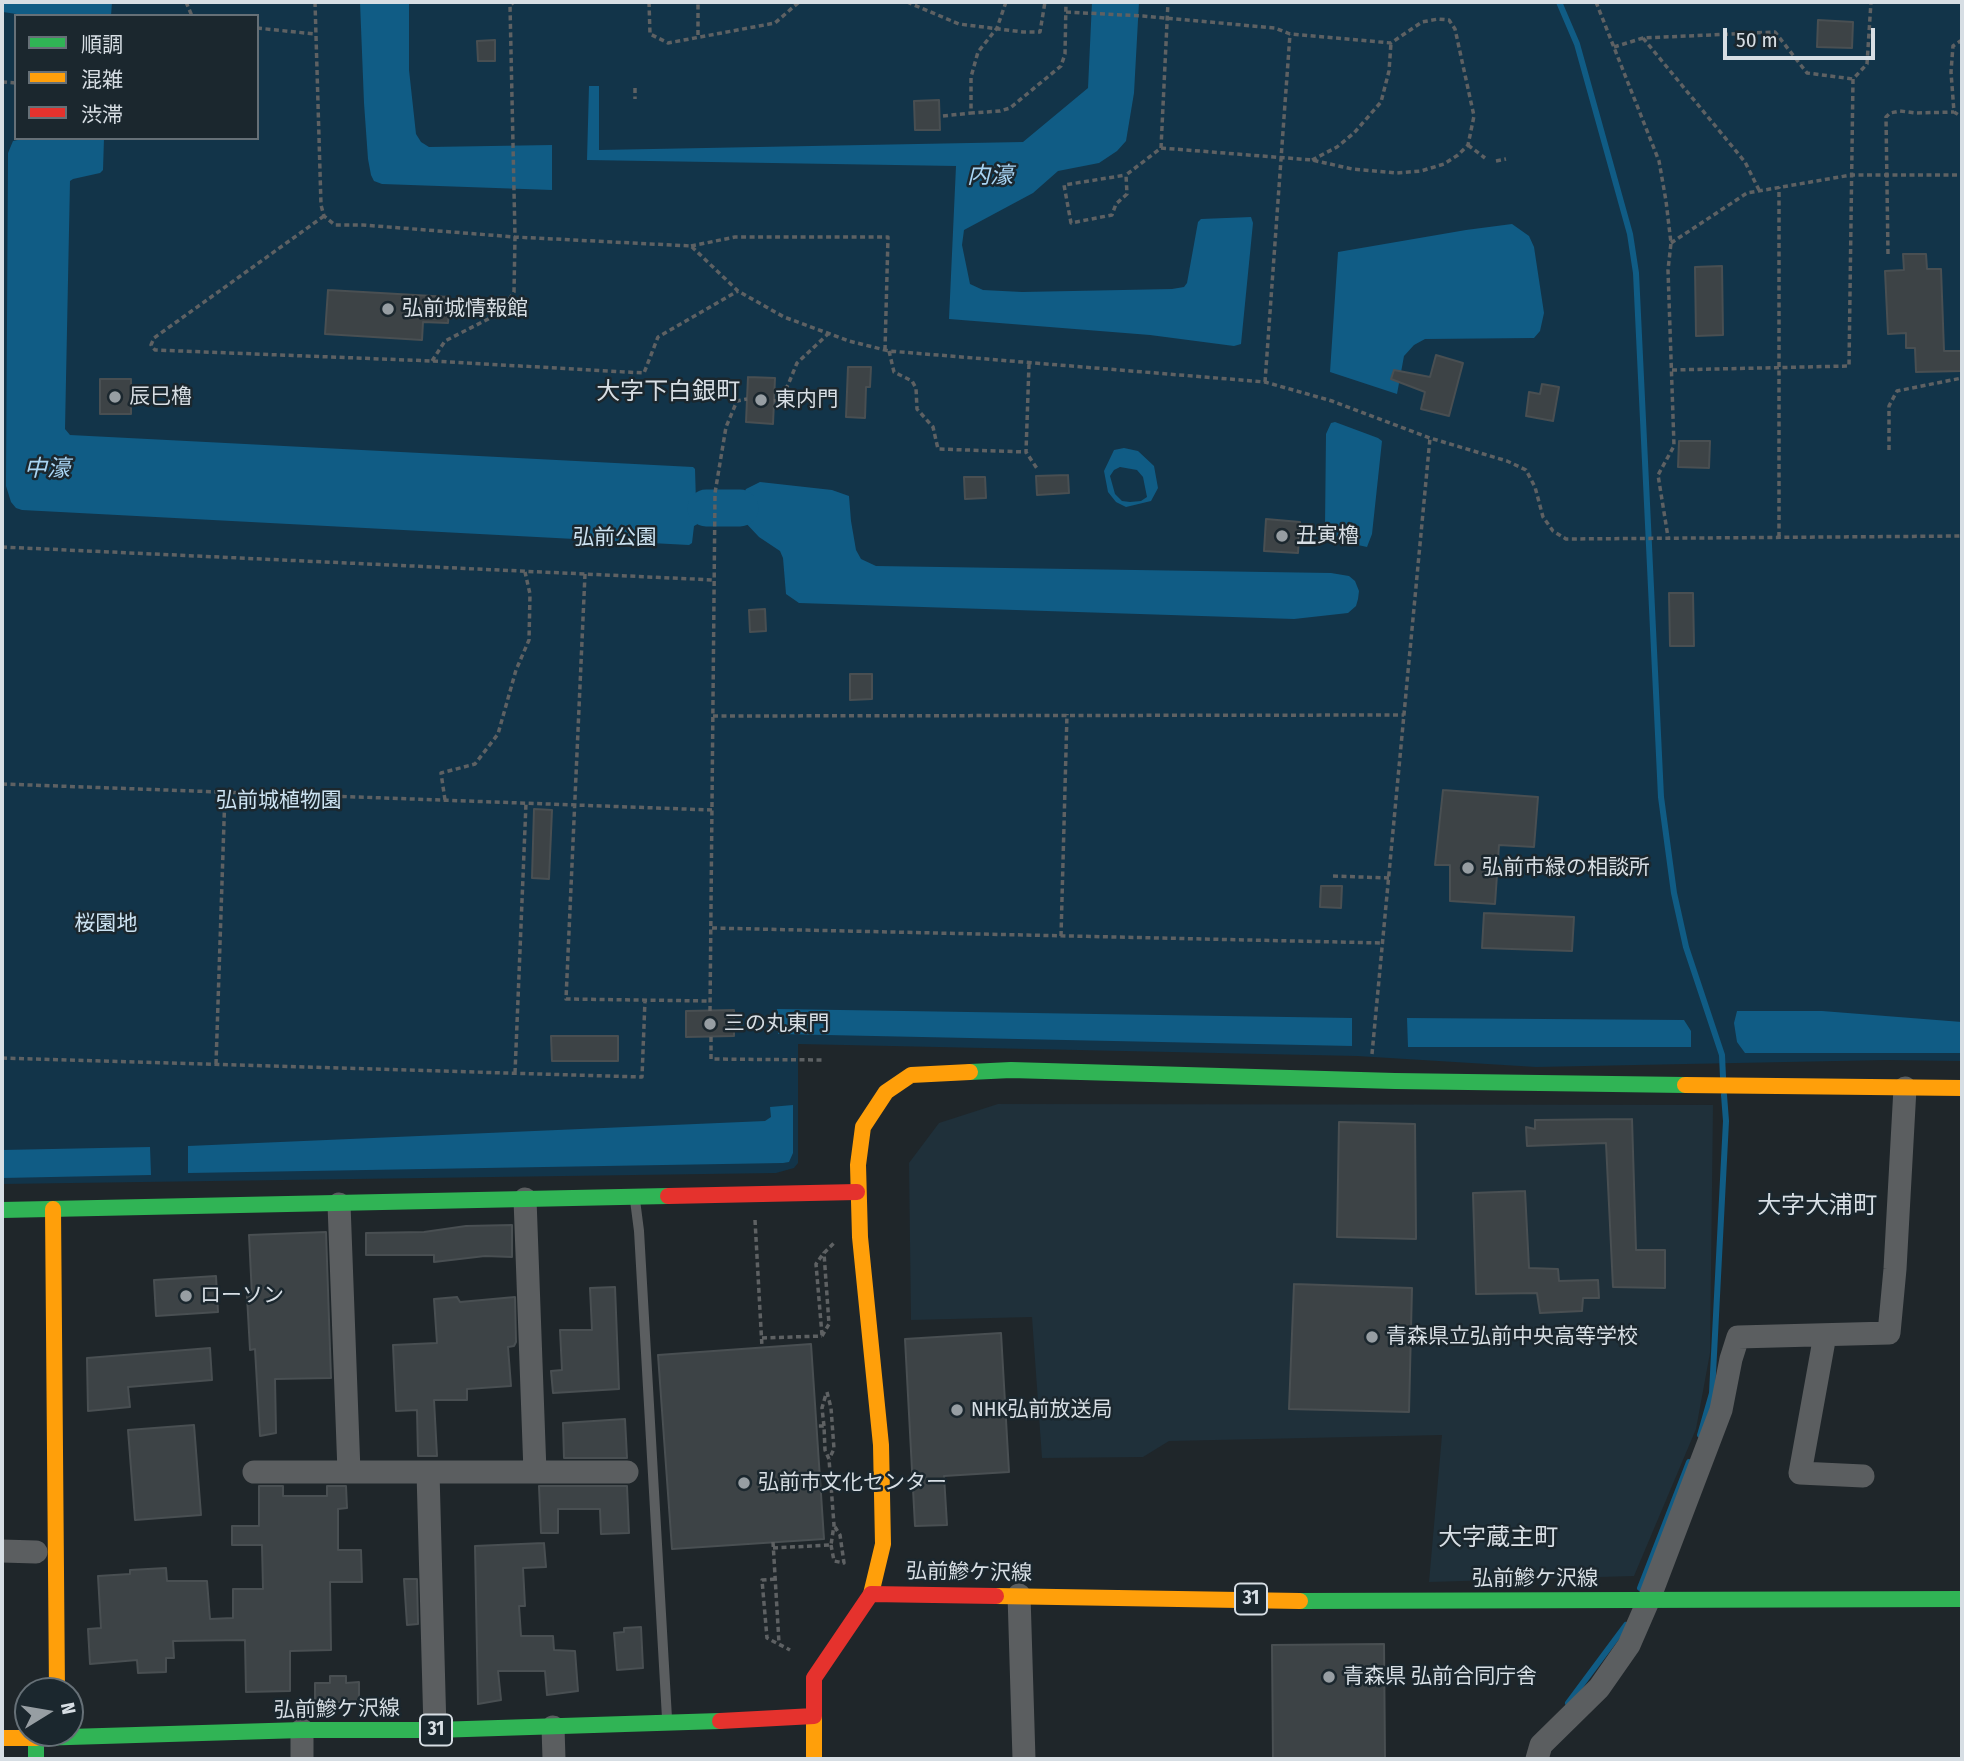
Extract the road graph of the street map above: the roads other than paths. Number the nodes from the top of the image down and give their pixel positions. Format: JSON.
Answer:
{"nodes":[{"id":1,"x":1905,"y":1088,"type":"junction"},
{"id":2,"x":1962,"y":1088,"type":"edge"},
{"id":3,"x":857,"y":1192,"type":"junction"},
{"id":4,"x":634,"y":1196,"type":"junction"},
{"id":5,"x":525,"y":1199,"type":"junction"},
{"id":6,"x":339,"y":1204,"type":"junction"},
{"id":7,"x":45,"y":1209,"type":"junction"},
{"id":8,"x":2,"y":1210,"type":"edge"},
{"id":9,"x":37,"y":1235,"type":"dead end"},
{"id":10,"x":1825,"y":1335,"type":"junction"},
{"id":11,"x":254,"y":1472,"type":"dead end"},
{"id":12,"x":349,"y":1472,"type":"junction"},
{"id":13,"x":428,"y":1472,"type":"junction"},
{"id":14,"x":535,"y":1472,"type":"junction"},
{"id":15,"x":627,"y":1472,"type":"dead end"},
{"id":16,"x":1863,"y":1476,"type":"dead end"},
{"id":17,"x":2,"y":1551,"type":"edge"},
{"id":18,"x":36,"y":1551,"type":"dead end"},
{"id":19,"x":871,"y":1594,"type":"junction"},
{"id":20,"x":1019,"y":1595,"type":"junction"},
{"id":21,"x":1641,"y":1599,"type":"junction"},
{"id":22,"x":1962,"y":1599,"type":"edge"},
{"id":23,"x":57,"y":1677,"type":"edge"},
{"id":24,"x":814,"y":1716,"type":"junction"},
{"id":25,"x":668,"y":1724,"type":"junction"},
{"id":26,"x":553,"y":1727,"type":"junction"},
{"id":27,"x":302,"y":1730,"type":"junction"},
{"id":28,"x":435,"y":1730,"type":"junction"},
{"id":29,"x":84,"y":1739,"type":"edge"},
{"id":30,"x":302,"y":1759,"type":"edge"},
{"id":31,"x":554,"y":1759,"type":"edge"},
{"id":32,"x":814,"y":1759,"type":"edge"},
{"id":33,"x":1024,"y":1759,"type":"edge"},
{"id":34,"x":1537,"y":1759,"type":"edge"}],
"edges":[{"from":1,"to":2,"type":"street"},
{"from":1,"to":3,"type":"street"},
{"from":1,"to":10,"type":"street"},
{"from":3,"to":4,"type":"street"},
{"from":3,"to":19,"type":"street"},
{"from":4,"to":5,"type":"street"},
{"from":4,"to":25,"type":"lane"},
{"from":5,"to":6,"type":"street"},
{"from":5,"to":14,"type":"street"},
{"from":6,"to":7,"type":"street"},
{"from":6,"to":12,"type":"street"},
{"from":7,"to":8,"type":"street"},
{"from":7,"to":9,"type":"street"},
{"from":7,"to":23,"type":"street"},
{"from":10,"to":16,"type":"street"},
{"from":10,"to":21,"type":"street"},
{"from":11,"to":12,"type":"street"},
{"from":12,"to":13,"type":"street"},
{"from":13,"to":14,"type":"street"},
{"from":13,"to":28,"type":"street"},
{"from":14,"to":15,"type":"street"},
{"from":17,"to":18,"type":"street"},
{"from":19,"to":20,"type":"street","name":"弘前鰺ケ沢線","number":"31"},
{"from":19,"to":24,"type":"street"},
{"from":20,"to":21,"type":"street","name":"弘前鰺ケ沢線","number":"31"},
{"from":20,"to":33,"type":"street"},
{"from":21,"to":22,"type":"street","name":"弘前鰺ケ沢線","number":"31"},
{"from":21,"to":34,"type":"street"},
{"from":24,"to":25,"type":"street","name":"弘前鰺ケ沢線","number":"31"},
{"from":24,"to":32,"type":"street"},
{"from":25,"to":26,"type":"street","name":"弘前鰺ケ沢線","number":"31"},
{"from":26,"to":28,"type":"street","name":"弘前鰺ケ沢線","number":"31"},
{"from":26,"to":31,"type":"street"},
{"from":27,"to":28,"type":"street","name":"弘前鰺ケ沢線","number":"31"},
{"from":27,"to":29,"type":"street","name":"弘前鰺ケ沢線","number":"31"},
{"from":27,"to":30,"type":"street"}]}
